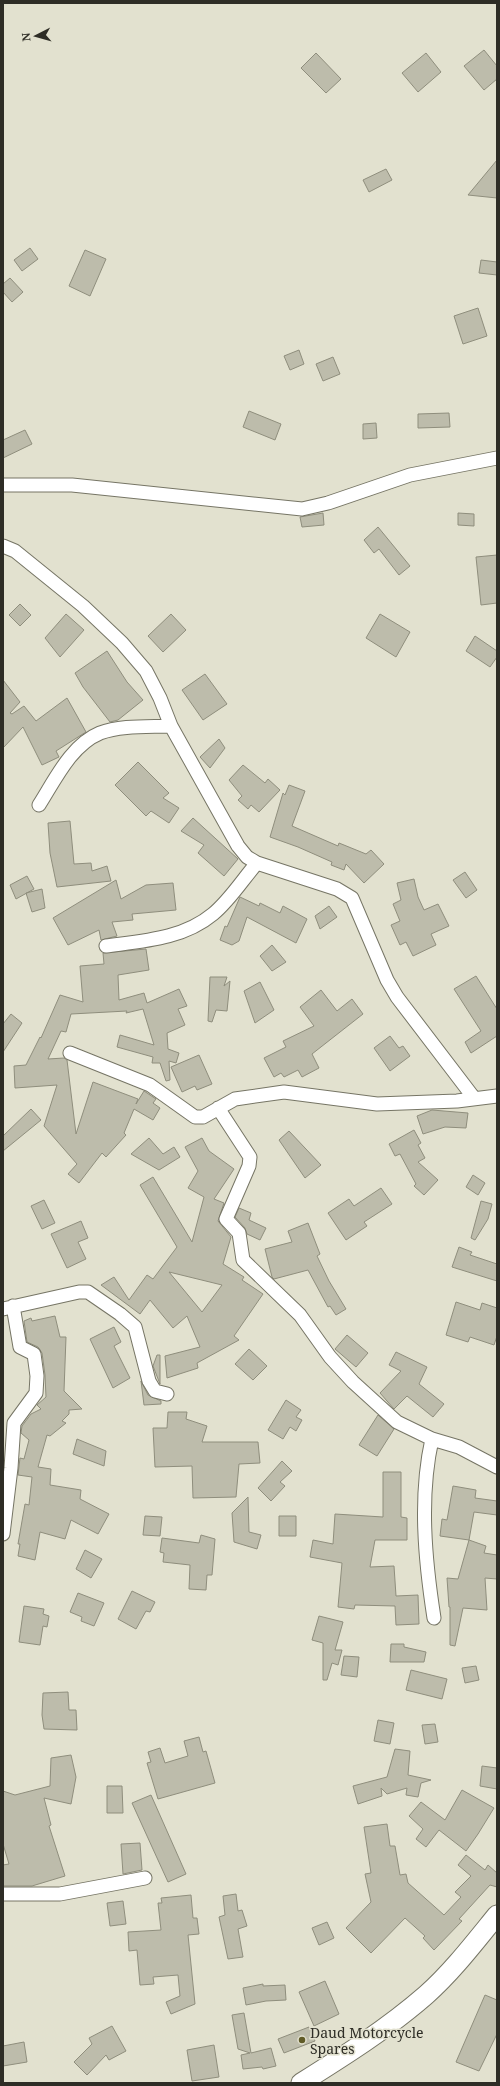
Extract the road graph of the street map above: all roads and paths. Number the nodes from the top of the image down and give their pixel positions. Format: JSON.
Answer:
{"nodes":[{"id":1,"x":497,"y":458,"type":"edge"},
{"id":2,"x":3,"y":485,"type":"edge"},
{"id":3,"x":3,"y":546,"type":"edge"},
{"id":4,"x":171,"y":726,"type":"junction"},
{"id":5,"x":40,"y":805,"type":"dead end"},
{"id":6,"x":257,"y":863,"type":"junction"},
{"id":7,"x":106,"y":946,"type":"dead end"},
{"id":8,"x":70,"y":1052,"type":"dead end"},
{"id":9,"x":497,"y":1096,"type":"edge"},
{"id":10,"x":474,"y":1098,"type":"junction"},
{"id":11,"x":218,"y":1108,"type":"junction"},
{"id":12,"x":8,"y":1308,"type":"edge"},
{"id":13,"x":167,"y":1394,"type":"dead end"},
{"id":14,"x":432,"y":1439,"type":"junction"},
{"id":15,"x":497,"y":1467,"type":"edge"},
{"id":16,"x":3,"y":1534,"type":"edge"},
{"id":17,"x":434,"y":1618,"type":"dead end"},
{"id":18,"x":145,"y":1878,"type":"dead end"},
{"id":19,"x":3,"y":1894,"type":"edge"},
{"id":20,"x":497,"y":1915,"type":"edge"},
{"id":21,"x":301,"y":2083,"type":"edge"}],
"edges":[{"from":1,"to":2,"type":"street"},
{"from":3,"to":4,"type":"street"},
{"from":4,"to":5,"type":"street"},
{"from":4,"to":6,"type":"street"},
{"from":6,"to":7,"type":"street"},
{"from":6,"to":10,"type":"street"},
{"from":8,"to":11,"type":"street"},
{"from":9,"to":10,"type":"street"},
{"from":10,"to":11,"type":"street"},
{"from":11,"to":14,"type":"street"},
{"from":12,"to":13,"type":"street"},
{"from":12,"to":16,"type":"street"},
{"from":14,"to":15,"type":"street"},
{"from":14,"to":17,"type":"street"},
{"from":18,"to":19,"type":"street"},
{"from":20,"to":21,"type":"main road"}]}
